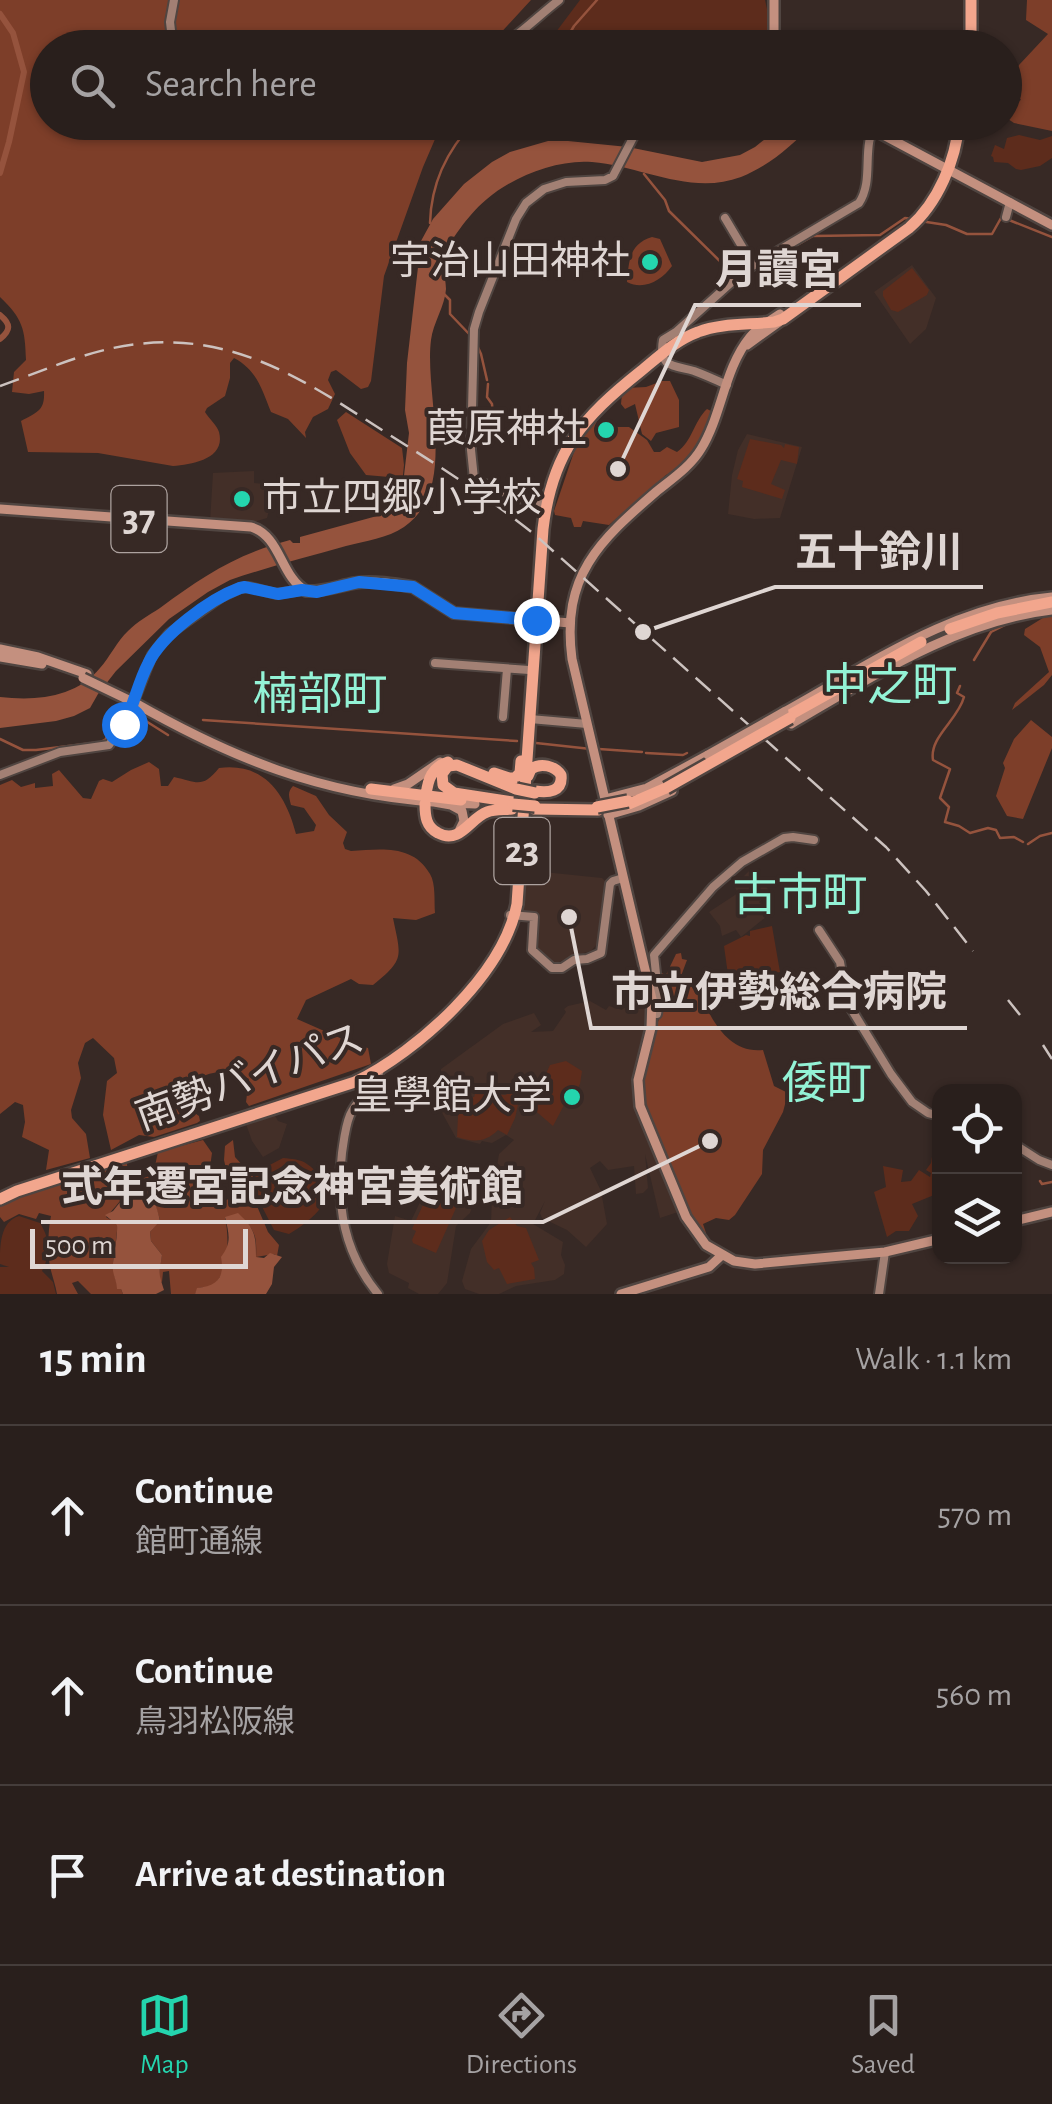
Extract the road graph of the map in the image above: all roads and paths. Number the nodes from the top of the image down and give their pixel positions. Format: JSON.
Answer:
{"nodes":[{"id":1,"x":174,"y":0,"type":"edge"},
{"id":2,"x":559,"y":0,"type":"edge"},
{"id":3,"x":773,"y":0,"type":"edge"},
{"id":4,"x":972,"y":0,"type":"edge"},
{"id":5,"x":171,"y":30,"type":"edge"},
{"id":6,"x":524,"y":30,"type":"edge"},
{"id":7,"x":774,"y":30,"type":"edge"},
{"id":8,"x":972,"y":30,"type":"edge"},
{"id":9,"x":631,"y":140,"type":"edge"},
{"id":10,"x":870,"y":140,"type":"edge"},
{"id":11,"x":895,"y":140,"type":"edge"},
{"id":12,"x":900,"y":140,"type":"edge"},
{"id":13,"x":953,"y":140,"type":"edge"},
{"id":14,"x":901,"y":144,"type":"junction"},
{"id":15,"x":944,"y":168,"type":"junction"},
{"id":16,"x":1009,"y":204,"type":"junction"},
{"id":17,"x":1006,"y":217,"type":"dead end"},
{"id":18,"x":725,"y":218,"type":"dead end"},
{"id":19,"x":1052,"y":227,"type":"edge"},
{"id":20,"x":752,"y":265,"type":"junction"},
{"id":21,"x":783,"y":315,"type":"junction"},
{"id":22,"x":768,"y":322,"type":"junction"},
{"id":23,"x":743,"y":325,"type":"junction"},
{"id":24,"x":745,"y":345,"type":"junction"},
{"id":25,"x":662,"y":351,"type":"junction"},
{"id":26,"x":727,"y":385,"type":"junction"},
{"id":27,"x":543,"y":503,"type":"junction"},
{"id":28,"x":0,"y":510,"type":"edge"},
{"id":29,"x":302,"y":590,"type":"junction"},
{"id":30,"x":1052,"y":604,"type":"edge"},
{"id":31,"x":534,"y":620,"type":"junction"},
{"id":32,"x":570,"y":624,"type":"junction"},
{"id":33,"x":951,"y":633,"type":"junction"},
{"id":34,"x":921,"y":641,"type":"junction"},
{"id":35,"x":0,"y":652,"type":"edge"},
{"id":36,"x":435,"y":663,"type":"dead end"},
{"id":37,"x":507,"y":670,"type":"junction"},
{"id":38,"x":529,"y":670,"type":"junction"},
{"id":39,"x":843,"y":684,"type":"junction"},
{"id":40,"x":136,"y":701,"type":"junction"},
{"id":41,"x":504,"y":717,"type":"dead end"},
{"id":42,"x":788,"y":717,"type":"junction"},
{"id":43,"x":530,"y":719,"type":"junction"},
{"id":44,"x":587,"y":724,"type":"junction"},
{"id":45,"x":527,"y":738,"type":"junction"},
{"id":46,"x":461,"y":765,"type":"junction"},
{"id":47,"x":0,"y":775,"type":"edge"},
{"id":48,"x":372,"y":789,"type":"junction"},
{"id":49,"x":426,"y":800,"type":"junction"},
{"id":50,"x":524,"y":803,"type":"junction"},
{"id":51,"x":475,"y":804,"type":"joint"},
{"id":52,"x":602,"y":808,"type":"junction"},
{"id":53,"x":814,"y":840,"type":"dead end"},
{"id":54,"x":623,"y":878,"type":"junction"},
{"id":55,"x":512,"y":915,"type":"junction"},
{"id":56,"x":819,"y":930,"type":"dead end"},
{"id":57,"x":657,"y":1014,"type":"dead end"},
{"id":58,"x":379,"y":1068,"type":"junction"},
{"id":59,"x":932,"y":1114,"type":"edge"},
{"id":60,"x":1022,"y":1149,"type":"edge"},
{"id":61,"x":1047,"y":1164,"type":"edge"},
{"id":62,"x":0,"y":1196,"type":"edge"},
{"id":63,"x":1052,"y":1212,"type":"edge"},
{"id":64,"x":1022,"y":1219,"type":"edge"},
{"id":65,"x":697,"y":1234,"type":"junction"},
{"id":66,"x":932,"y":1241,"type":"edge"},
{"id":67,"x":708,"y":1247,"type":"junction"},
{"id":68,"x":885,"y":1252,"type":"junction"},
{"id":69,"x":727,"y":1256,"type":"junction"},
{"id":70,"x":704,"y":1267,"type":"junction"},
{"id":71,"x":378,"y":1294,"type":"edge"},
{"id":72,"x":621,"y":1294,"type":"edge"},
{"id":73,"x":879,"y":1294,"type":"edge"}],
"edges":[{"from":1,"to":5,"type":"street"},
{"from":2,"to":6,"type":"street"},
{"from":3,"to":7,"type":"main road"},
{"from":4,"to":8,"type":"highway"},
{"from":9,"to":27,"type":"street"},
{"from":10,"to":20,"type":"street"},
{"from":11,"to":14,"type":"main road"},
{"from":12,"to":14,"type":"street"},
{"from":13,"to":15,"type":"highway","number":"23"},
{"from":14,"to":15,"type":"main road"},
{"from":15,"to":16,"type":"main road"},
{"from":15,"to":21,"type":"highway","name":"南勢バイパス","number":"23"},
{"from":16,"to":17,"type":"street"},
{"from":16,"to":19,"type":"main road"},
{"from":18,"to":20,"type":"street"},
{"from":20,"to":25,"type":"street"},
{"from":21,"to":22,"type":"highway","name":"南勢バイパス","number":"23"},
{"from":21,"to":24,"type":"main road"},
{"from":21,"to":25,"type":"highway","name":"南勢バイパス","number":"23"},
{"from":22,"to":23,"type":"highway","name":"南勢バイパス","number":"23"},
{"from":22,"to":24,"type":"main road"},
{"from":23,"to":24,"type":"highway"},
{"from":23,"to":25,"type":"highway","name":"南勢バイパス","number":"23"},
{"from":24,"to":26,"type":"main road"},
{"from":25,"to":26,"type":"street"},
{"from":25,"to":27,"type":"highway","name":"南勢バイパス","number":"23"},
{"from":26,"to":32,"type":"main road"},
{"from":27,"to":31,"type":"highway","name":"南勢バイパス","number":"23"},
{"from":28,"to":29,"type":"main road","number":"37"},
{"from":29,"to":31,"type":"main road"},
{"from":29,"to":47,"type":"street"},
{"from":30,"to":33,"type":"highway"},
{"from":30,"to":34,"type":"main road"},
{"from":31,"to":32,"type":"main road"},
{"from":31,"to":38,"type":"highway","name":"南勢バイパス","number":"23"},
{"from":31,"to":43,"type":"highway","name":"南勢バイパス","number":"23"},
{"from":32,"to":44,"type":"main road"},
{"from":33,"to":34,"type":"main road"},
{"from":33,"to":39,"type":"main road"},
{"from":34,"to":39,"type":"main road"},
{"from":34,"to":42,"type":"highway"},
{"from":35,"to":40,"type":"main road","bridge":true},
{"from":36,"to":37,"type":"street"},
{"from":37,"to":38,"type":"street"},
{"from":37,"to":41,"type":"street"},
{"from":38,"to":45,"type":"highway","name":"南勢バイパス","number":"23"},
{"from":39,"to":42,"type":"main road"},
{"from":40,"to":48,"type":"main road"},
{"from":40,"to":49,"type":"main road"},
{"from":42,"to":52,"type":"main road","bridge":true},
{"from":42,"to":52,"type":"highway","bridge":true},
{"from":42,"to":52,"type":"main road","bridge":true},
{"from":43,"to":44,"type":"street"},
{"from":43,"to":45,"type":"highway","name":"南勢バイパス","number":"23"},
{"from":44,"to":52,"type":"main road"},
{"from":45,"to":46,"type":"highway"},
{"from":45,"to":50,"type":"highway","name":"南勢バイパス","number":"23"},
{"from":45,"to":50,"type":"highway"},
{"from":46,"to":48,"type":"main road"},
{"from":46,"to":49,"type":"highway"},
{"from":46,"to":50,"type":"highway"},
{"from":46,"to":50,"type":"highway"},
{"from":46,"to":50,"type":"highway"},
{"from":48,"to":50,"type":"highway"},
{"from":49,"to":49,"type":"main road"},
{"from":49,"to":50,"type":"highway"},
{"from":49,"to":51,"type":"main road"},
{"from":50,"to":50,"type":"highway"},
{"from":50,"to":51,"type":"highway"},
{"from":50,"to":52,"type":"highway"},
{"from":50,"to":55,"type":"highway","name":"南勢バイパス","number":"23"},
{"from":52,"to":54,"type":"main road"},
{"from":53,"to":57,"type":"street"},
{"from":54,"to":55,"type":"street"},
{"from":54,"to":65,"type":"main road"},
{"from":55,"to":58,"type":"highway","name":"南勢バイパス","number":"23"},
{"from":56,"to":59,"type":"street"},
{"from":58,"to":62,"type":"highway","name":"南勢バイパス","number":"23"},
{"from":58,"to":71,"type":"street"},
{"from":60,"to":61,"type":"street"},
{"from":63,"to":64,"type":"main road"},
{"from":65,"to":67,"type":"main road"},
{"from":65,"to":69,"type":"main road"},
{"from":66,"to":68,"type":"main road"},
{"from":67,"to":69,"type":"main road"},
{"from":67,"to":70,"type":"main road"},
{"from":68,"to":69,"type":"main road"},
{"from":68,"to":73,"type":"street"},
{"from":69,"to":70,"type":"main road"},
{"from":70,"to":72,"type":"main road"}]}
